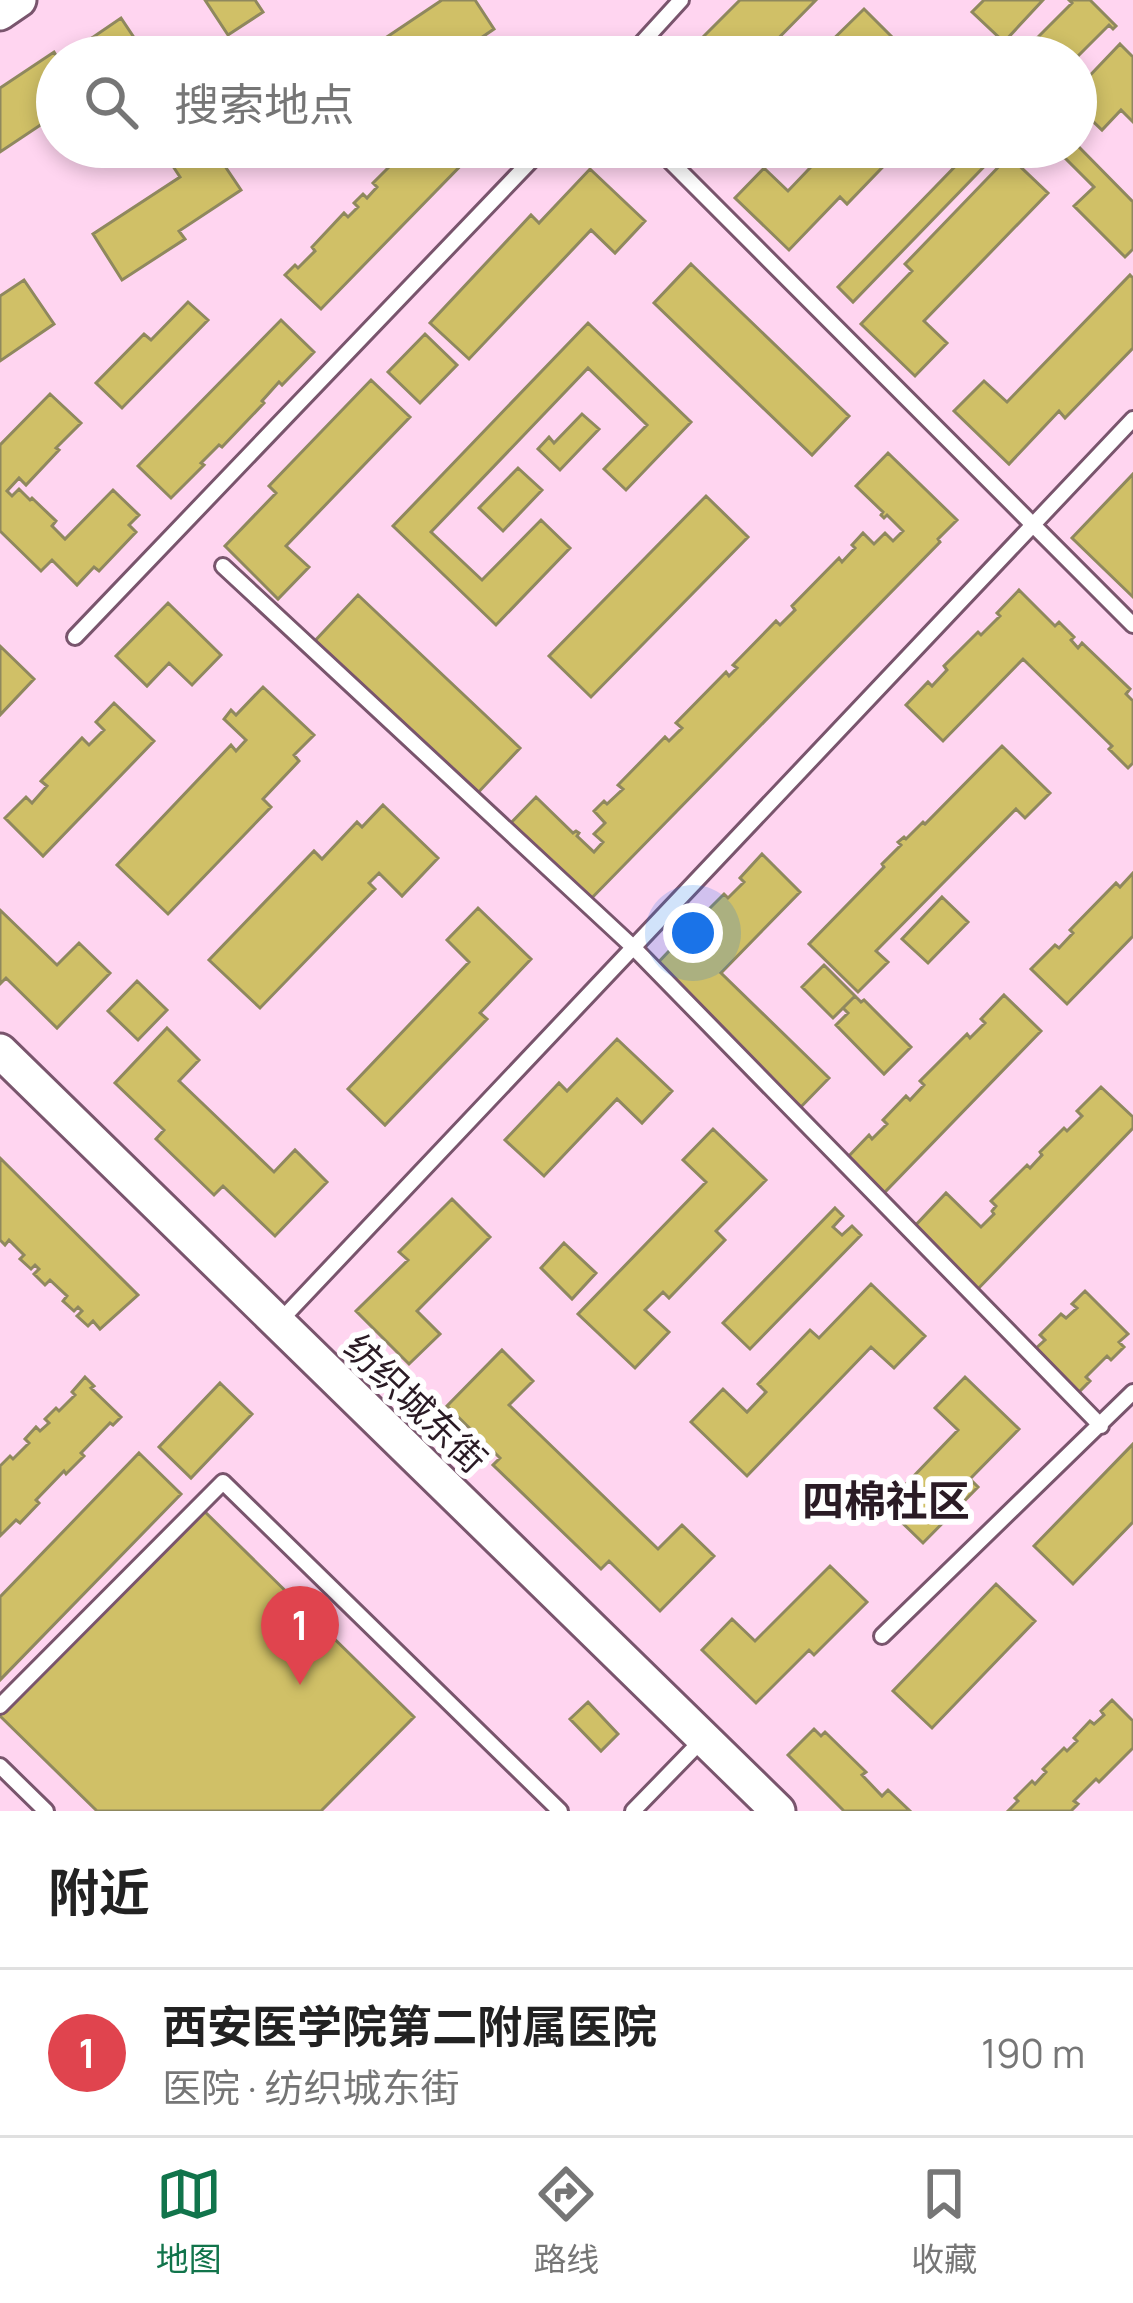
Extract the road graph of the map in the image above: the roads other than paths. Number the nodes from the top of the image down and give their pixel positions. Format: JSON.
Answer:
{"nodes":[{"id":1,"x":20,"y":0,"type":"edge"},
{"id":2,"x":681,"y":0,"type":"edge"},
{"id":3,"x":0,"y":13,"type":"edge"},
{"id":4,"x":648,"y":36,"type":"edge"},
{"id":5,"x":524,"y":168,"type":"edge"},
{"id":6,"x":677,"y":168,"type":"edge"},
{"id":7,"x":1133,"y":419,"type":"edge"},
{"id":8,"x":1034,"y":526,"type":"junction"},
{"id":9,"x":223,"y":566,"type":"dead end"},
{"id":10,"x":1133,"y":625,"type":"edge"},
{"id":11,"x":75,"y":637,"type":"dead end"},
{"id":12,"x":633,"y":947,"type":"junction"},
{"id":13,"x":0,"y":1051,"type":"edge"},
{"id":14,"x":278,"y":1323,"type":"junction"},
{"id":15,"x":1133,"y":1393,"type":"edge"},
{"id":16,"x":1101,"y":1426,"type":"junction"},
{"id":17,"x":882,"y":1636,"type":"dead end"},
{"id":18,"x":0,"y":1706,"type":"edge"},
{"id":19,"x":705,"y":1737,"type":"junction"},
{"id":20,"x":0,"y":1766,"type":"edge"},
{"id":21,"x":46,"y":1811,"type":"edge"},
{"id":22,"x":560,"y":1811,"type":"edge"},
{"id":23,"x":633,"y":1811,"type":"edge"},
{"id":24,"x":778,"y":1811,"type":"edge"}],
"edges":[{"from":1,"to":3,"type":"street"},
{"from":2,"to":4,"type":"lane"},
{"from":5,"to":11,"type":"lane"},
{"from":6,"to":8,"type":"lane"},
{"from":7,"to":8,"type":"lane"},
{"from":8,"to":10,"type":"lane"},
{"from":8,"to":12,"type":"lane"},
{"from":9,"to":12,"type":"lane"},
{"from":12,"to":14,"type":"lane"},
{"from":12,"to":16,"type":"lane"},
{"from":13,"to":14,"type":"street","name":"纺织城东街"},
{"from":14,"to":19,"type":"street","name":"纺织城东街"},
{"from":15,"to":16,"type":"lane"},
{"from":16,"to":17,"type":"lane"},
{"from":18,"to":22,"type":"lane"},
{"from":19,"to":23,"type":"lane"},
{"from":19,"to":24,"type":"street","name":"纺织城东街"},
{"from":20,"to":21,"type":"lane"}]}
